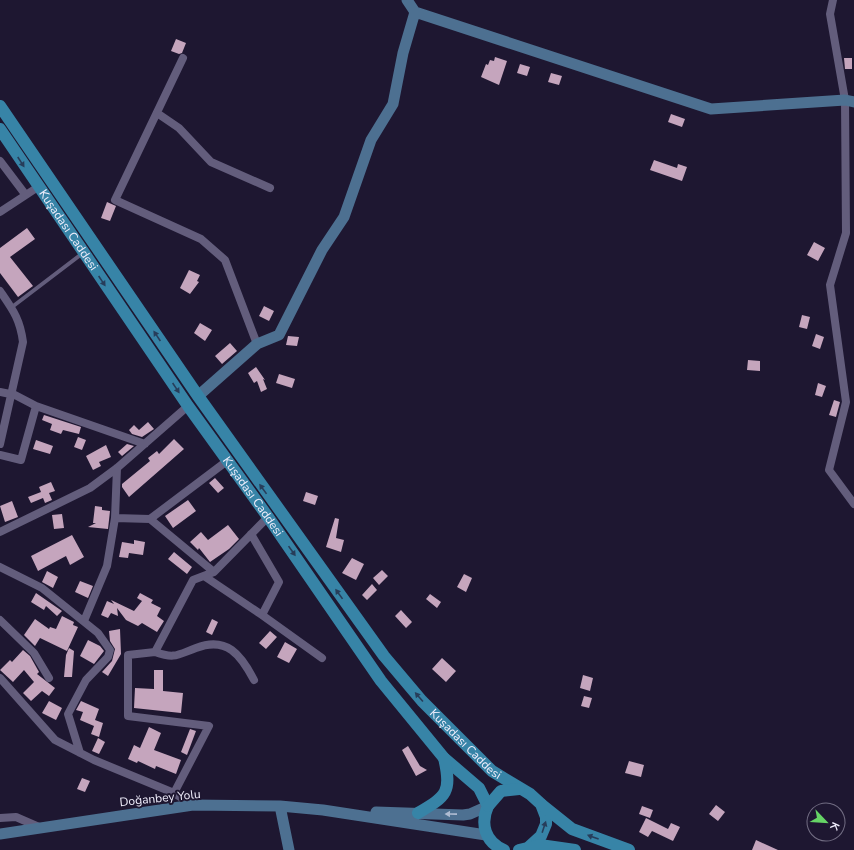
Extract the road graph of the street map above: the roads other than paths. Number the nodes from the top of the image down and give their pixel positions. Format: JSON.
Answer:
{"nodes":[{"id":1,"x":407,"y":0,"type":"edge"},
{"id":2,"x":833,"y":0,"type":"edge"},
{"id":3,"x":415,"y":12,"type":"junction"},
{"id":4,"x":183,"y":58,"type":"dead end"},
{"id":5,"x":850,"y":101,"type":"edge"},
{"id":6,"x":0,"y":106,"type":"edge"},
{"id":7,"x":157,"y":113,"type":"junction"},
{"id":8,"x":0,"y":129,"type":"edge"},
{"id":9,"x":0,"y":160,"type":"edge"},
{"id":10,"x":38,"y":187,"type":"junction"},
{"id":11,"x":270,"y":188,"type":"dead end"},
{"id":12,"x":25,"y":194,"type":"junction"},
{"id":13,"x":0,"y":212,"type":"edge"},
{"id":14,"x":83,"y":252,"type":"junction"},
{"id":15,"x":0,"y":291,"type":"edge"},
{"id":16,"x":12,"y":308,"type":"junction"},
{"id":17,"x":257,"y":344,"type":"junction"},
{"id":18,"x":0,"y":392,"type":"edge"},
{"id":19,"x":12,"y":394,"type":"junction"},
{"id":20,"x":198,"y":396,"type":"junction"},
{"id":21,"x":36,"y":406,"type":"junction"},
{"id":22,"x":188,"y":406,"type":"junction"},
{"id":23,"x":0,"y":444,"type":"edge"},
{"id":24,"x":145,"y":444,"type":"junction"},
{"id":25,"x":0,"y":455,"type":"edge"},
{"id":26,"x":227,"y":461,"type":"junction"},
{"id":27,"x":117,"y":468,"type":"junction"},
{"id":28,"x":854,"y":504,"type":"edge"},
{"id":29,"x":268,"y":517,"type":"junction"},
{"id":30,"x":115,"y":518,"type":"junction"},
{"id":31,"x":150,"y":519,"type":"junction"},
{"id":32,"x":0,"y":532,"type":"edge"},
{"id":33,"x":252,"y":534,"type":"junction"},
{"id":34,"x":0,"y":567,"type":"edge"},
{"id":35,"x":214,"y":572,"type":"junction"},
{"id":36,"x":204,"y":576,"type":"junction"},
{"id":37,"x":262,"y":615,"type":"junction"},
{"id":38,"x":0,"y":620,"type":"edge"},
{"id":39,"x":84,"y":621,"type":"junction"},
{"id":40,"x":155,"y":652,"type":"junction"},
{"id":41,"x":322,"y":658,"type":"dead end"},
{"id":42,"x":0,"y":678,"type":"edge"},
{"id":43,"x":50,"y":678,"type":"dead end"},
{"id":44,"x":254,"y":680,"type":"dead end"},
{"id":45,"x":80,"y":753,"type":"junction"},
{"id":46,"x":444,"y":758,"type":"junction"},
{"id":47,"x":519,"y":789,"type":"junction"},
{"id":48,"x":174,"y":793,"type":"junction"},
{"id":49,"x":542,"y":804,"type":"junction"},
{"id":50,"x":193,"y":805,"type":"junction"},
{"id":51,"x":280,"y":806,"type":"junction"},
{"id":52,"x":488,"y":806,"type":"junction"},
{"id":53,"x":323,"y":810,"type":"junction"},
{"id":54,"x":418,"y":813,"type":"junction"},
{"id":55,"x":0,"y":818,"type":"edge"},
{"id":56,"x":39,"y":827,"type":"junction"},
{"id":57,"x":0,"y":834,"type":"edge"},
{"id":58,"x":486,"y":834,"type":"junction"},
{"id":59,"x":524,"y":848,"type":"edge"},
{"id":60,"x":289,"y":850,"type":"edge"},
{"id":61,"x":504,"y":850,"type":"edge"},
{"id":62,"x":575,"y":850,"type":"edge"},
{"id":63,"x":629,"y":850,"type":"edge"}],
"edges":[{"from":1,"to":3,"type":"street"},
{"from":2,"to":5,"type":"street"},
{"from":3,"to":5,"type":"street"},
{"from":3,"to":17,"type":"street"},
{"from":4,"to":7,"type":"street"},
{"from":5,"to":28,"type":"street"},
{"from":20,"to":6,"type":"main road","name":"Kuşadası Caddesi","one_way":true},
{"from":7,"to":11,"type":"street"},
{"from":7,"to":17,"type":"street"},
{"from":8,"to":10,"type":"main road","name":"Kuşadası Caddesi","one_way":true},
{"from":9,"to":12,"type":"street"},
{"from":10,"to":12,"type":"street"},
{"from":10,"to":14,"type":"main road","name":"Kuşadası Caddesi"},
{"from":12,"to":13,"type":"street"},
{"from":14,"to":16,"type":"lane"},
{"from":14,"to":22,"type":"main road","name":"Kuşadası Caddesi","one_way":true},
{"from":15,"to":16,"type":"street"},
{"from":16,"to":19,"type":"street"},
{"from":17,"to":20,"type":"street"},
{"from":18,"to":19,"type":"street"},
{"from":19,"to":21,"type":"street"},
{"from":19,"to":23,"type":"street"},
{"from":47,"to":20,"type":"main road","name":"Kuşadası Caddesi","one_way":true},
{"from":21,"to":24,"type":"street"},
{"from":21,"to":25,"type":"street"},
{"from":22,"to":24,"type":"street"},
{"from":22,"to":26,"type":"main road","name":"Kuşadası Caddesi"},
{"from":24,"to":27,"type":"street"},
{"from":26,"to":29,"type":"main road","name":"Kuşadası Caddesi"},
{"from":26,"to":31,"type":"street"},
{"from":27,"to":30,"type":"street"},
{"from":27,"to":32,"type":"street"},
{"from":29,"to":33,"type":"street"},
{"from":29,"to":46,"type":"main road","name":"Kuşadası Caddesi","one_way":true},
{"from":30,"to":31,"type":"street"},
{"from":30,"to":39,"type":"street"},
{"from":31,"to":35,"type":"street"},
{"from":33,"to":35,"type":"street"},
{"from":33,"to":37,"type":"street"},
{"from":34,"to":39,"type":"street"},
{"from":35,"to":36,"type":"street"},
{"from":36,"to":37,"type":"street"},
{"from":36,"to":40,"type":"street"},
{"from":37,"to":41,"type":"street"},
{"from":38,"to":43,"type":"street"},
{"from":39,"to":45,"type":"street"},
{"from":40,"to":44,"type":"street"},
{"from":40,"to":48,"type":"street"},
{"from":42,"to":45,"type":"street"},
{"from":45,"to":48,"type":"street"},
{"from":46,"to":52,"type":"main road","name":"Kuşadası Caddesi"},
{"from":46,"to":54,"type":"main road"},
{"from":47,"to":49,"type":"main road","name":"Kuşadası Caddesi"},
{"from":47,"to":52,"type":"main road"},
{"from":48,"to":50,"type":"street"},
{"from":59,"to":49,"type":"main road","one_way":true},
{"from":63,"to":49,"type":"main road","one_way":true},
{"from":50,"to":51,"type":"street","name":"Doğanbey Yolu"},
{"from":50,"to":56,"type":"street","name":"Doğanbey Yolu"},
{"from":51,"to":53,"type":"street","name":"Doğanbey Yolu"},
{"from":51,"to":60,"type":"street"},
{"from":52,"to":54,"type":"street","one_way":true},
{"from":52,"to":58,"type":"main road"},
{"from":53,"to":54,"type":"street"},
{"from":53,"to":58,"type":"street"},
{"from":55,"to":56,"type":"street"},
{"from":56,"to":57,"type":"street","name":"Doğanbey Yolu"},
{"from":58,"to":61,"type":"main road"},
{"from":59,"to":62,"type":"main road"}]}
